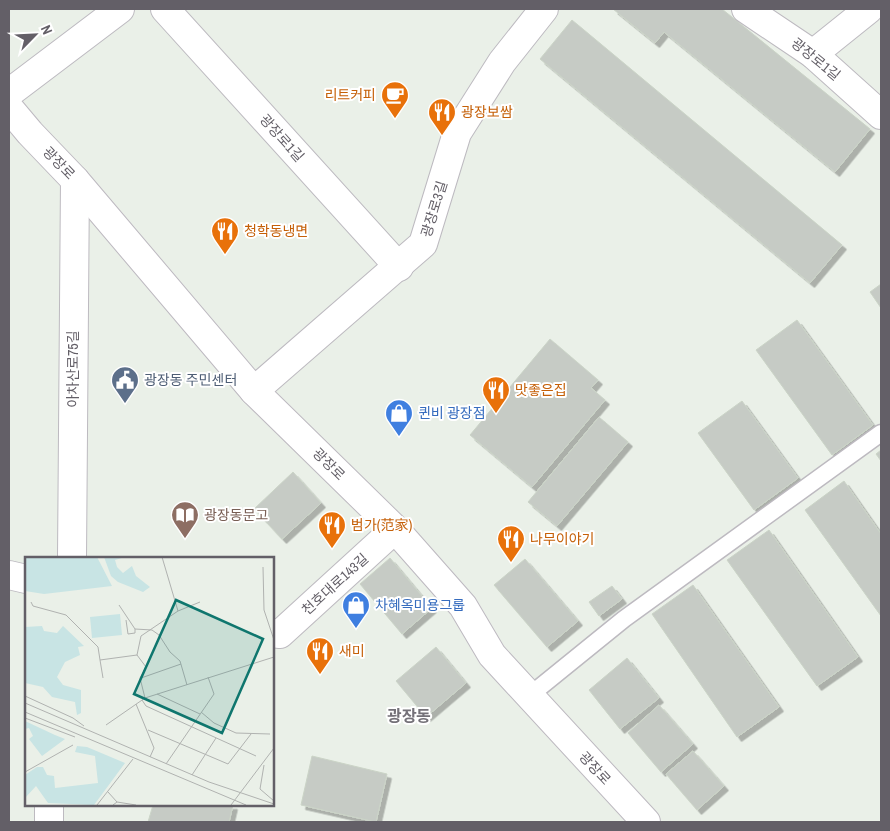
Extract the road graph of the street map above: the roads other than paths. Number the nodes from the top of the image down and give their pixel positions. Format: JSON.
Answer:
{"nodes":[{"id":1,"x":120,"y":9,"type":"edge"},
{"id":2,"x":165,"y":9,"type":"edge"},
{"id":3,"x":544,"y":9,"type":"edge"},
{"id":4,"x":746,"y":9,"type":"edge"},
{"id":5,"x":870,"y":9,"type":"edge"},
{"id":6,"x":814,"y":54,"type":"junction"},
{"id":7,"x":9,"y":94,"type":"edge"},
{"id":8,"x":9,"y":108,"type":"edge"},
{"id":9,"x":881,"y":115,"type":"edge"},
{"id":10,"x":75,"y":180,"type":"junction"},
{"id":11,"x":399,"y":267,"type":"junction"},
{"id":12,"x":254,"y":391,"type":"junction"},
{"id":13,"x":881,"y":433,"type":"edge"},
{"id":14,"x":395,"y":529,"type":"junction"},
{"id":15,"x":72,"y":557,"type":"edge"},
{"id":16,"x":9,"y":575,"type":"edge"},
{"id":17,"x":25,"y":579,"type":"edge"},
{"id":18,"x":274,"y":633,"type":"edge"},
{"id":19,"x":529,"y":696,"type":"junction"},
{"id":20,"x":49,"y":806,"type":"edge"},
{"id":21,"x":49,"y":822,"type":"edge"},
{"id":22,"x":646,"y":822,"type":"edge"}],
"edges":[{"from":1,"to":7,"type":"street"},
{"from":2,"to":11,"type":"street","name":"광장로1길"},
{"from":3,"to":11,"type":"street","name":"광장로3길"},
{"from":4,"to":6,"type":"street","name":"광장로1길"},
{"from":5,"to":6,"type":"street"},
{"from":6,"to":9,"type":"street","name":"광장로1길"},
{"from":8,"to":10,"type":"street","name":"광장로"},
{"from":10,"to":12,"type":"street","name":"광장로"},
{"from":10,"to":15,"type":"street","name":"아차산로75길"},
{"from":11,"to":12,"type":"street","name":"광장로3길"},
{"from":12,"to":14,"type":"street","name":"광장로"},
{"from":13,"to":19,"type":"lane"},
{"from":14,"to":18,"type":"street","name":"천호대로143길"},
{"from":14,"to":19,"type":"street","name":"광장로"},
{"from":16,"to":17,"type":"street"},
{"from":19,"to":22,"type":"street","name":"광장로"},
{"from":20,"to":21,"type":"street"}]}
